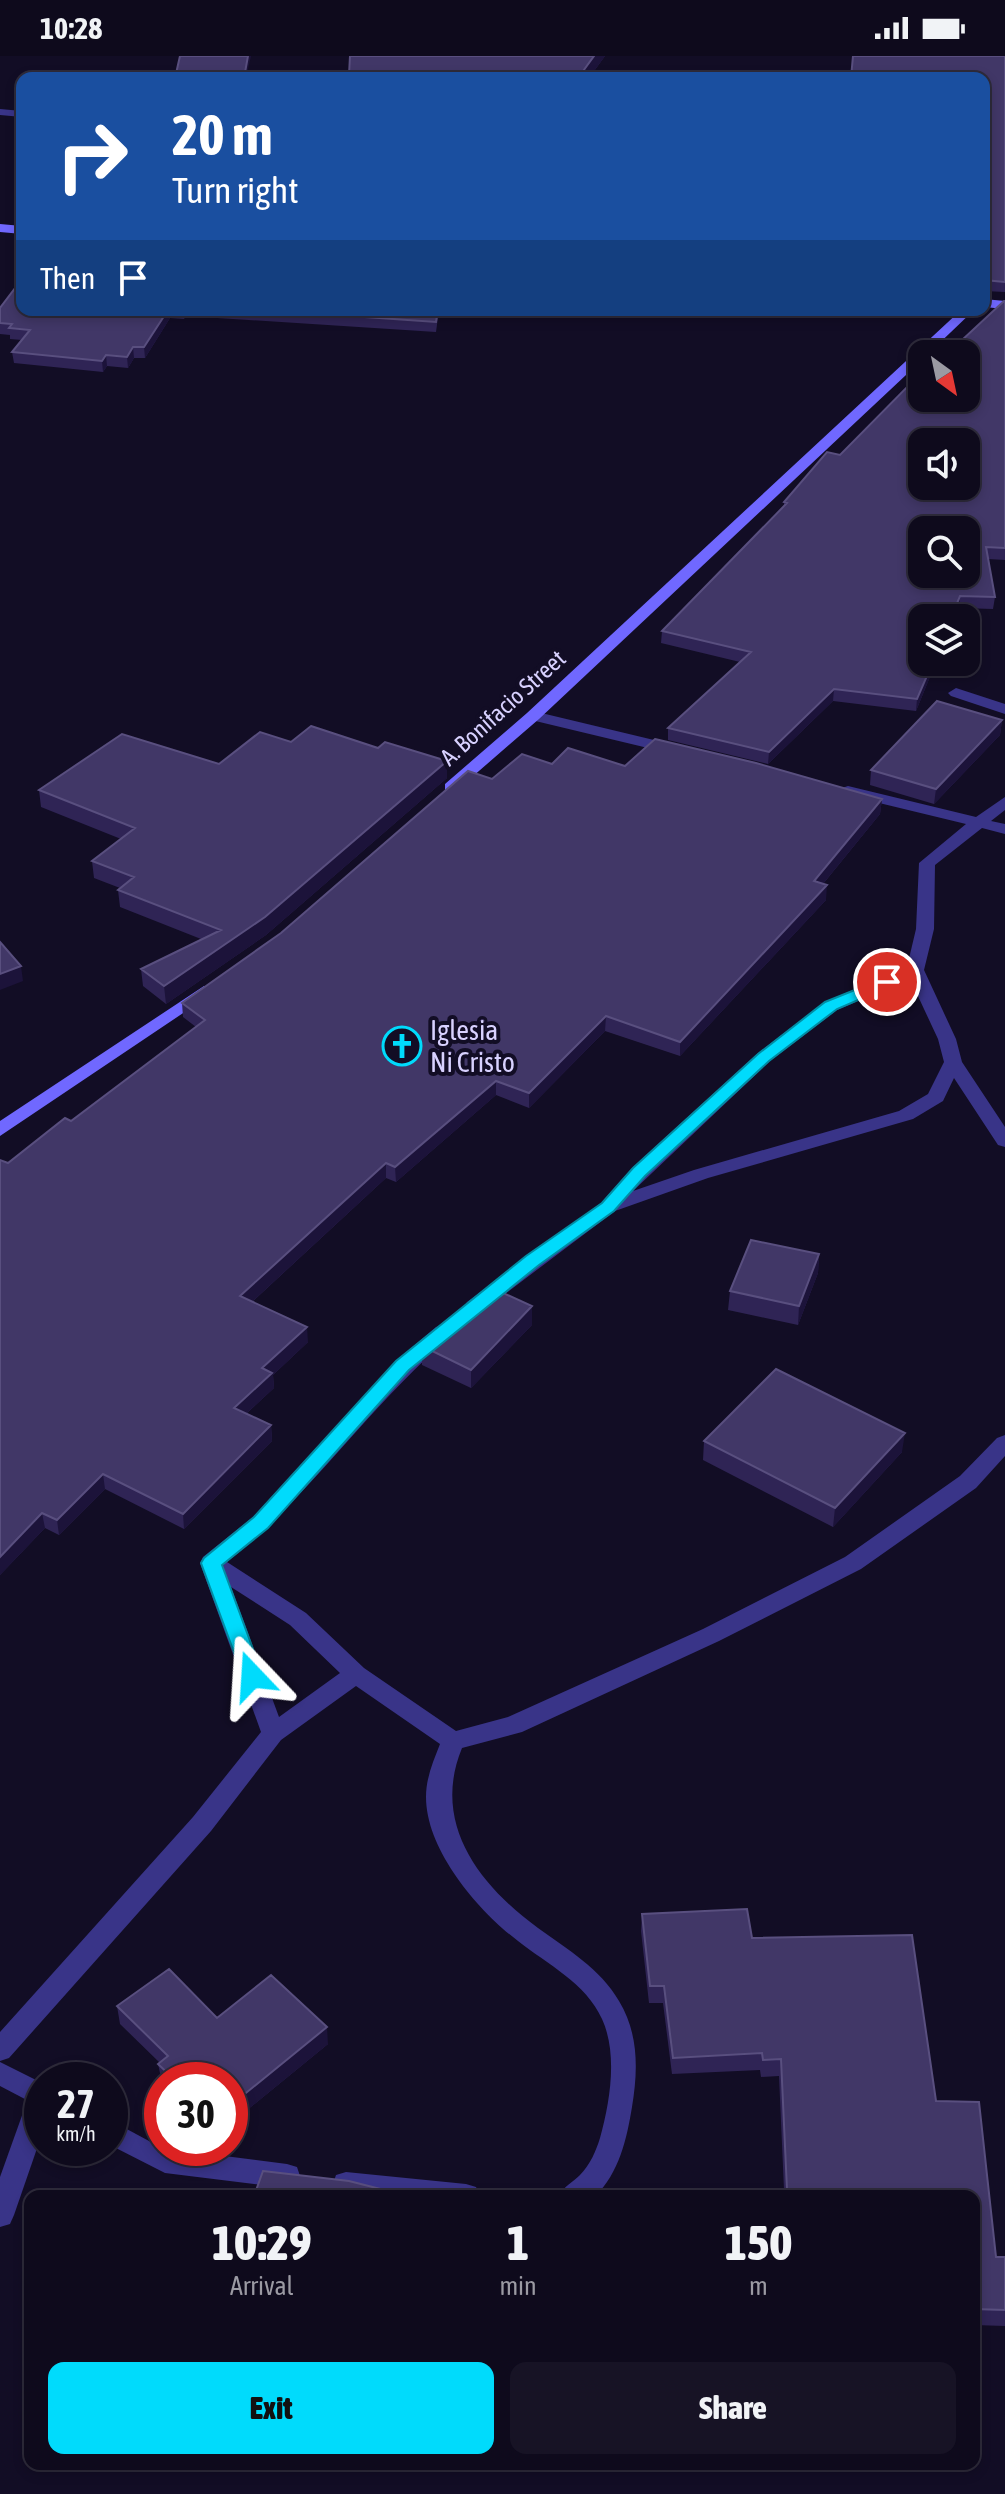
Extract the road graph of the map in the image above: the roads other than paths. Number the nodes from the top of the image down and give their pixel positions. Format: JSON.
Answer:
{"nodes":[{"id":1,"x":962,"y":316,"type":"edge"},
{"id":2,"x":956,"y":693,"type":"dead end"},
{"id":3,"x":1005,"y":709,"type":"edge"},
{"id":4,"x":533,"y":716,"type":"junction"},
{"id":5,"x":686,"y":752,"type":"edge"},
{"id":6,"x":824,"y":785,"type":"edge"},
{"id":7,"x":439,"y":798,"type":"edge"},
{"id":8,"x":1005,"y":802,"type":"edge"},
{"id":9,"x":977,"y":822,"type":"junction"},
{"id":10,"x":1005,"y":829,"type":"edge"},
{"id":11,"x":915,"y":970,"type":"junction"},
{"id":12,"x":212,"y":985,"type":"edge"},
{"id":13,"x":953,"y":1062,"type":"junction"},
{"id":14,"x":0,"y":1130,"type":"edge"},
{"id":15,"x":1005,"y":1141,"type":"edge"},
{"id":16,"x":608,"y":1207,"type":"junction"},
{"id":17,"x":1005,"y":1443,"type":"edge"},
{"id":18,"x":211,"y":1563,"type":"junction"},
{"id":19,"x":356,"y":1674,"type":"junction"},
{"id":20,"x":273,"y":1733,"type":"junction"},
{"id":21,"x":453,"y":1741,"type":"junction"},
{"id":22,"x":0,"y":2050,"type":"edge"},
{"id":23,"x":0,"y":2073,"type":"edge"},
{"id":24,"x":24,"y":2086,"type":"edge"},
{"id":25,"x":128,"y":2141,"type":"edge"},
{"id":26,"x":24,"y":2147,"type":"edge"},
{"id":27,"x":413,"y":2190,"type":"edge"},
{"id":28,"x":587,"y":2190,"type":"edge"},
{"id":29,"x":0,"y":2215,"type":"edge"}],
"edges":[{"from":1,"to":4,"type":"street","name":"A. Bonifacio Street"},
{"from":2,"to":3,"type":"street"},
{"from":4,"to":5,"type":"street"},
{"from":4,"to":7,"type":"street","name":"A. Bonifacio Street"},
{"from":6,"to":9,"type":"street"},
{"from":8,"to":9,"type":"street"},
{"from":9,"to":10,"type":"street"},
{"from":9,"to":11,"type":"street"},
{"from":11,"to":13,"type":"street"},
{"from":11,"to":16,"type":"street"},
{"from":12,"to":14,"type":"street"},
{"from":13,"to":15,"type":"street"},
{"from":13,"to":16,"type":"street"},
{"from":16,"to":18,"type":"street"},
{"from":17,"to":21,"type":"street"},
{"from":18,"to":19,"type":"street"},
{"from":18,"to":20,"type":"street"},
{"from":19,"to":20,"type":"street"},
{"from":19,"to":21,"type":"street"},
{"from":20,"to":22,"type":"street"},
{"from":21,"to":28,"type":"street"},
{"from":23,"to":24,"type":"street"},
{"from":25,"to":27,"type":"street"},
{"from":26,"to":29,"type":"street"}]}
